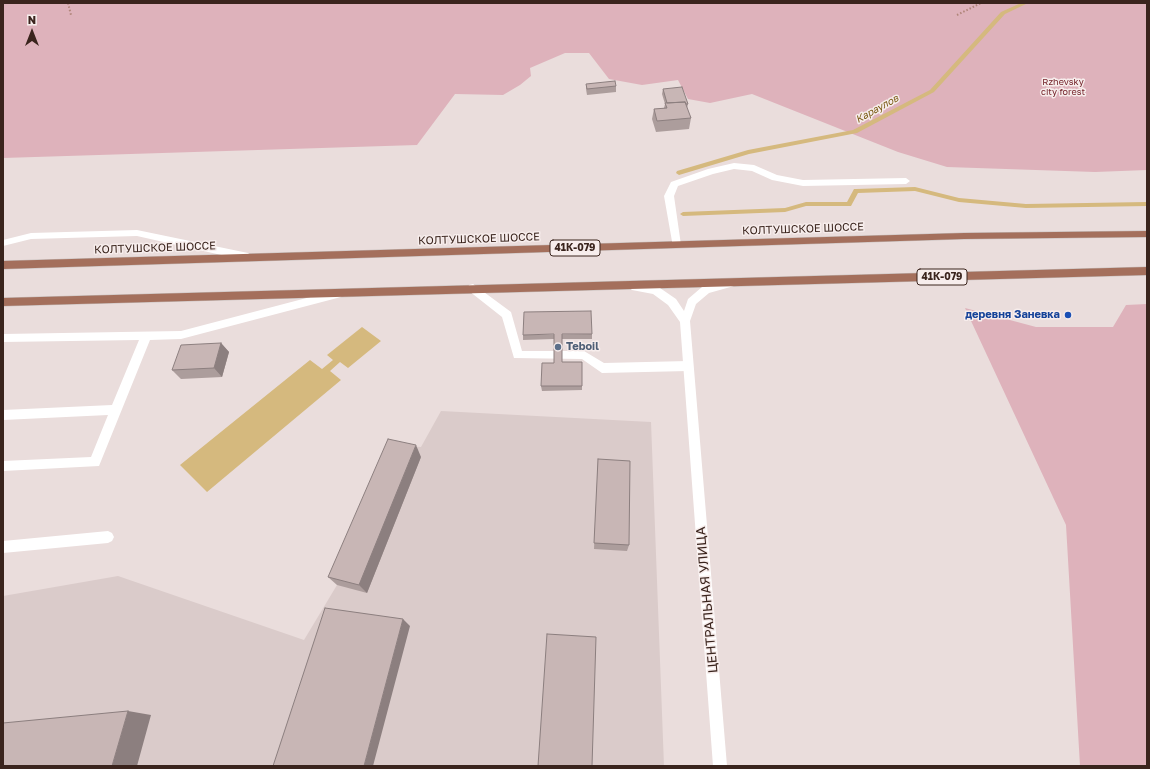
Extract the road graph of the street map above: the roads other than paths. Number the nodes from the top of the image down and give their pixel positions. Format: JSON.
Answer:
{"nodes":[{"id":1,"x":906,"y":181,"type":"dead end"},
{"id":2,"x":1147,"y":234,"type":"edge"},
{"id":3,"x":3,"y":243,"type":"edge"},
{"id":4,"x":676,"y":245,"type":"junction"},
{"id":5,"x":248,"y":258,"type":"junction"},
{"id":6,"x":3,"y":265,"type":"edge"},
{"id":7,"x":1147,"y":271,"type":"edge"},
{"id":8,"x":737,"y":281,"type":"junction"},
{"id":9,"x":622,"y":284,"type":"junction"},
{"id":10,"x":473,"y":288,"type":"junction"},
{"id":11,"x":345,"y":292,"type":"junction"},
{"id":12,"x":3,"y":302,"type":"edge"},
{"id":13,"x":684,"y":321,"type":"junction"},
{"id":14,"x":146,"y":336,"type":"junction"},
{"id":15,"x":3,"y":338,"type":"edge"},
{"id":16,"x":688,"y":366,"type":"junction"},
{"id":17,"x":116,"y":410,"type":"junction"},
{"id":18,"x":3,"y":415,"type":"edge"},
{"id":19,"x":3,"y":466,"type":"edge"},
{"id":20,"x":108,"y":537,"type":"dead end"},
{"id":21,"x":3,"y":547,"type":"edge"},
{"id":22,"x":720,"y":766,"type":"edge"}],
"edges":[{"from":1,"to":4,"type":"street"},
{"from":2,"to":4,"type":"main road","name":"КОЛТУШСКОЕ ШОССЕ","number":"41К-079"},
{"from":3,"to":5,"type":"street"},
{"from":4,"to":5,"type":"main road","name":"КОЛТУШСКОЕ ШОССЕ","number":"41К-079"},
{"from":5,"to":6,"type":"main road","name":"КОЛТУШСКОЕ ШОССЕ","number":"41К-079"},
{"from":7,"to":8,"type":"main road","number":"41К-079"},
{"from":8,"to":9,"type":"main road","number":"41К-079"},
{"from":8,"to":13,"type":"street"},
{"from":9,"to":10,"type":"main road","number":"41К-079"},
{"from":9,"to":13,"type":"street"},
{"from":10,"to":11,"type":"main road","number":"41К-079"},
{"from":10,"to":16,"type":"street"},
{"from":11,"to":12,"type":"main road","number":"41К-079"},
{"from":11,"to":14,"type":"street"},
{"from":13,"to":16,"type":"street","name":"ЦЕНТРАЛЬНАЯ УЛИЦА"},
{"from":14,"to":15,"type":"street"},
{"from":14,"to":17,"type":"street"},
{"from":16,"to":22,"type":"street","name":"ЦЕНТРАЛЬНАЯ УЛИЦА"},
{"from":17,"to":18,"type":"street"},
{"from":17,"to":19,"type":"street"},
{"from":20,"to":21,"type":"street"}]}
